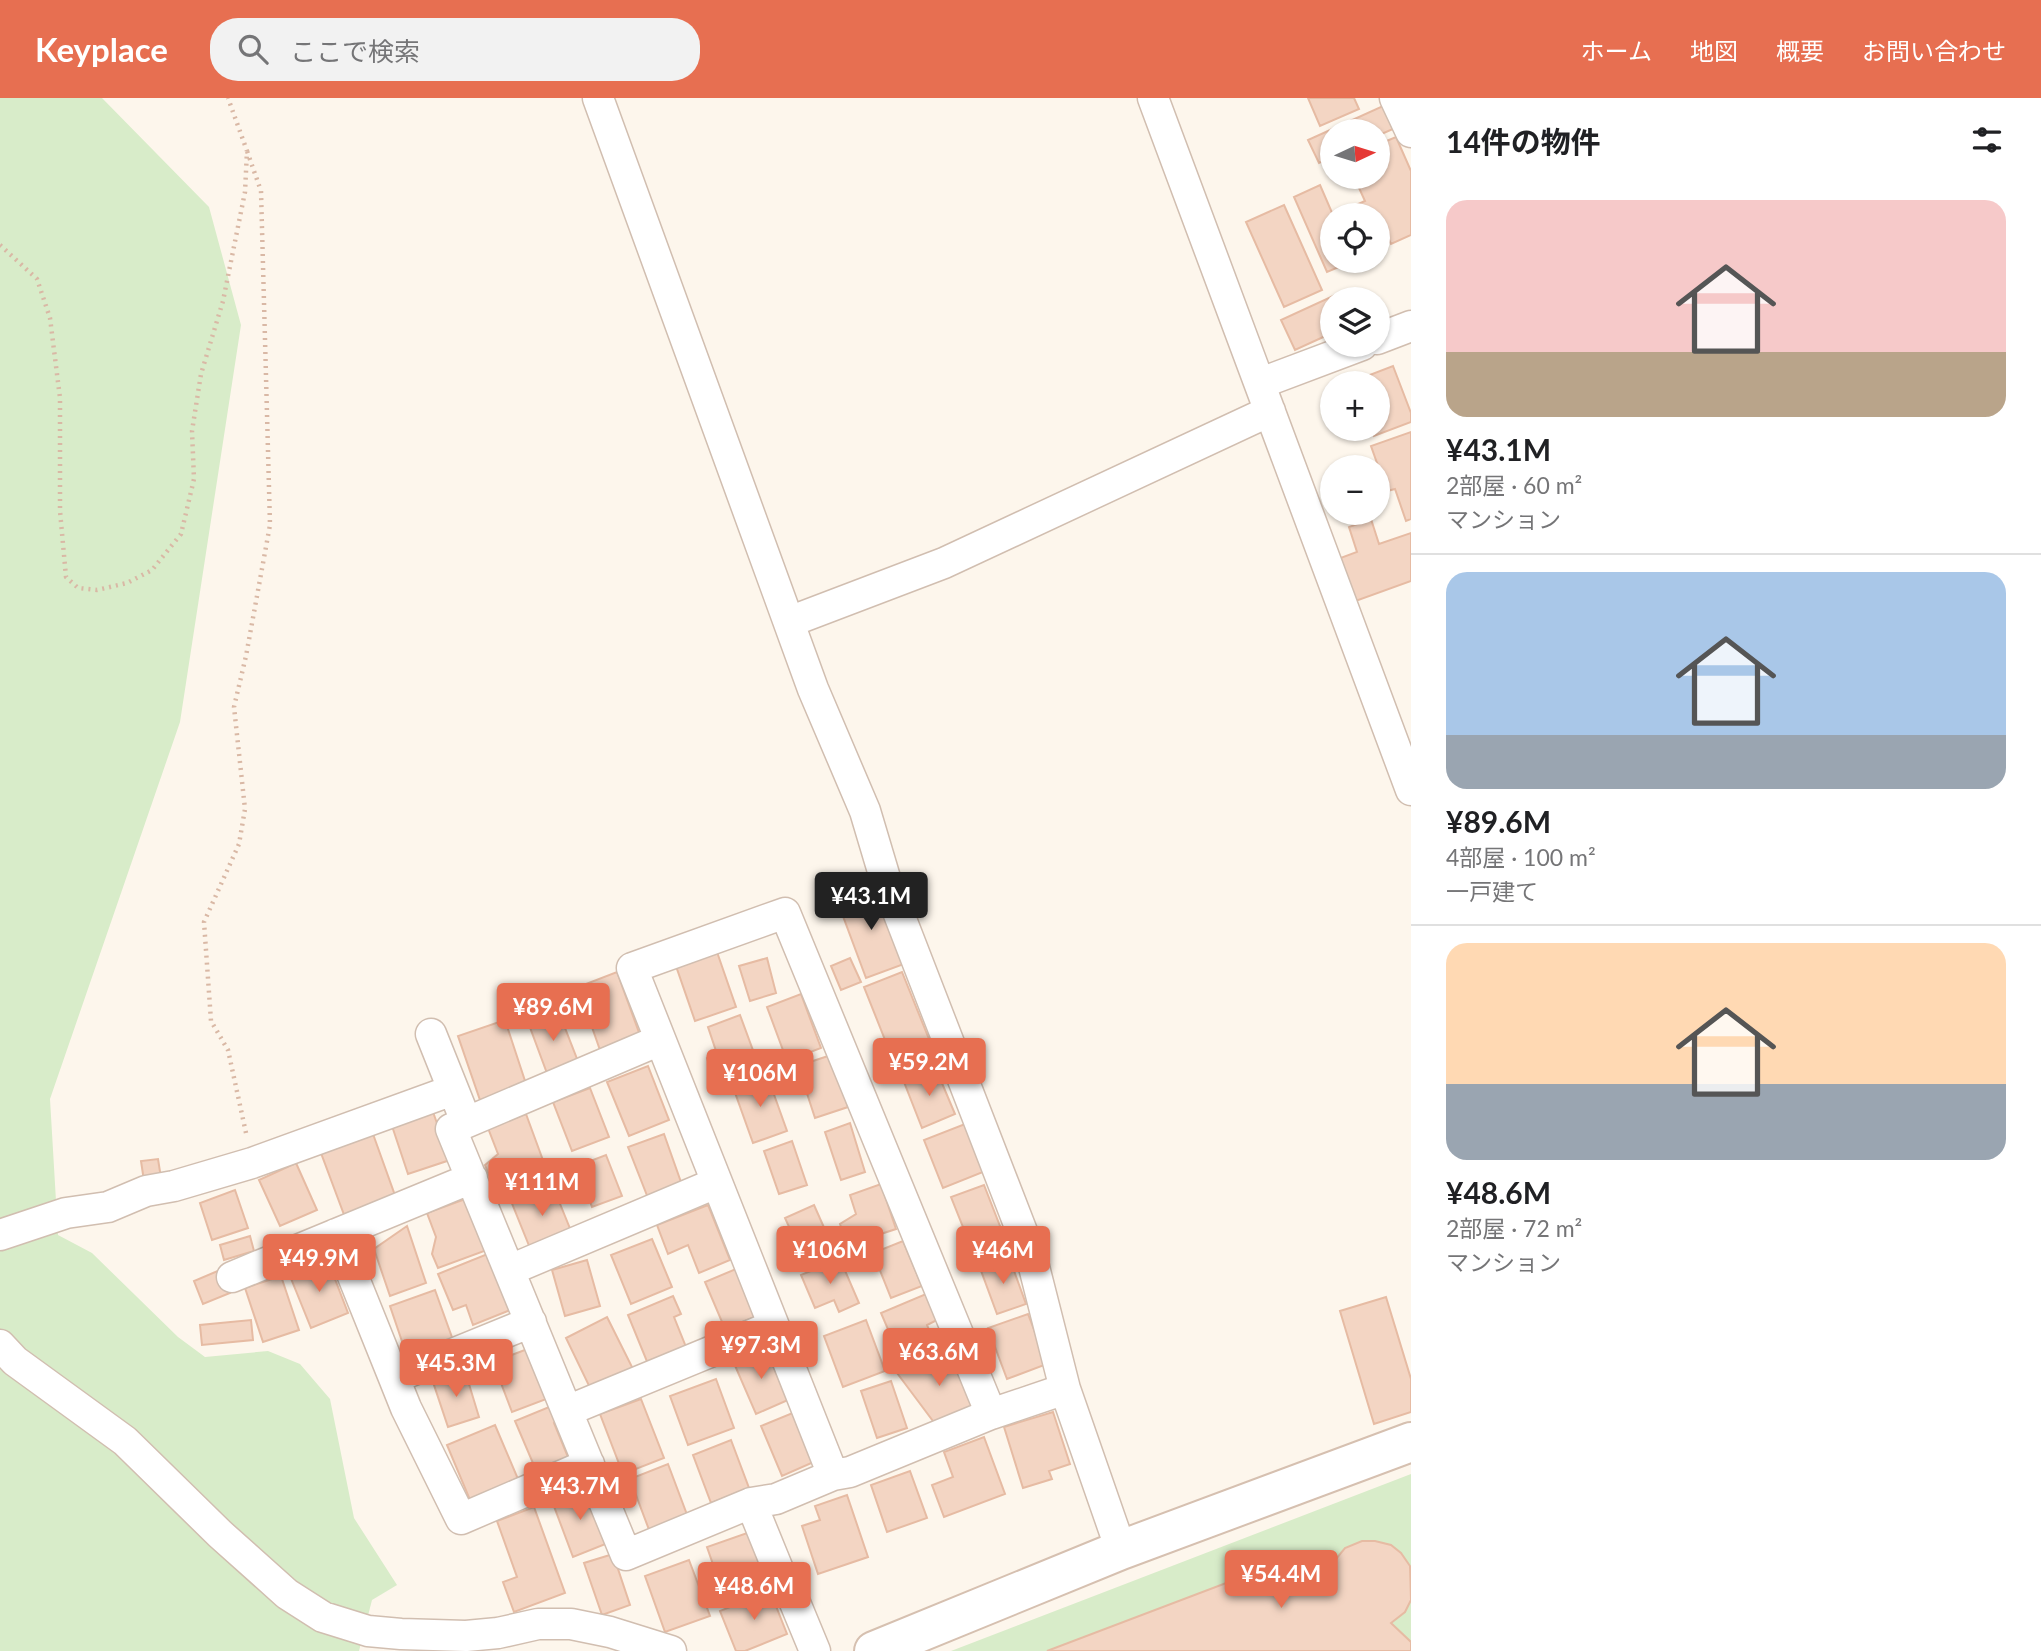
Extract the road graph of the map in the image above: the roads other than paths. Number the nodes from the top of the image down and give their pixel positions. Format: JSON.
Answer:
{"nodes":[{"id":1,"x":598,"y":98,"type":"edge"},
{"id":2,"x":1153,"y":98,"type":"edge"},
{"id":3,"x":1395,"y":98,"type":"edge"},
{"id":4,"x":1411,"y":132,"type":"edge"},
{"id":5,"x":1411,"y":326,"type":"edge"},
{"id":6,"x":1390,"y":334,"type":"edge"},
{"id":7,"x":1340,"y":357,"type":"edge"},
{"id":8,"x":1265,"y":397,"type":"junction"},
{"id":9,"x":789,"y":622,"type":"junction"},
{"id":10,"x":1411,"y":790,"type":"edge"},
{"id":11,"x":431,"y":1034,"type":"dead end"},
{"id":12,"x":660,"y":1041,"type":"junction"},
{"id":13,"x":453,"y":1090,"type":"junction"},
{"id":14,"x":467,"y":1122,"type":"junction"},
{"id":15,"x":472,"y":1178,"type":"junction"},
{"id":16,"x":716,"y":1183,"type":"junction"},
{"id":17,"x":0,"y":1234,"type":"edge"},
{"id":18,"x":336,"y":1234,"type":"junction"},
{"id":19,"x":510,"y":1270,"type":"junction"},
{"id":20,"x":232,"y":1277,"type":"dead end"},
{"id":21,"x":531,"y":1322,"type":"junction"},
{"id":22,"x":774,"y":1326,"type":"junction"},
{"id":23,"x":0,"y":1345,"type":"edge"},
{"id":24,"x":394,"y":1378,"type":"junction"},
{"id":25,"x":1065,"y":1389,"type":"junction"},
{"id":26,"x":567,"y":1411,"type":"junction"},
{"id":27,"x":991,"y":1414,"type":"junction"},
{"id":28,"x":1411,"y":1442,"type":"edge"},
{"id":29,"x":589,"y":1464,"type":"junction"},
{"id":30,"x":833,"y":1475,"type":"junction"},
{"id":31,"x":751,"y":1503,"type":"junction"},
{"id":32,"x":1121,"y":1550,"type":"junction"},
{"id":33,"x":671,"y":1651,"type":"edge"},
{"id":34,"x":815,"y":1651,"type":"edge"},
{"id":35,"x":874,"y":1651,"type":"edge"}],
"edges":[{"from":1,"to":9,"type":"street"},
{"from":2,"to":8,"type":"street"},
{"from":3,"to":4,"type":"street"},
{"from":5,"to":6,"type":"street"},
{"from":7,"to":8,"type":"street"},
{"from":8,"to":9,"type":"street"},
{"from":8,"to":10,"type":"street"},
{"from":9,"to":25,"type":"street"},
{"from":11,"to":13,"type":"street"},
{"from":12,"to":14,"type":"street"},
{"from":12,"to":16,"type":"street"},
{"from":12,"to":27,"type":"street"},
{"from":13,"to":14,"type":"street"},
{"from":13,"to":17,"type":"street"},
{"from":14,"to":15,"type":"street"},
{"from":15,"to":18,"type":"street"},
{"from":15,"to":19,"type":"street"},
{"from":16,"to":19,"type":"street"},
{"from":16,"to":22,"type":"street"},
{"from":18,"to":20,"type":"street"},
{"from":18,"to":24,"type":"street"},
{"from":19,"to":21,"type":"street"},
{"from":21,"to":24,"type":"street"},
{"from":21,"to":26,"type":"street"},
{"from":22,"to":26,"type":"street"},
{"from":22,"to":30,"type":"street"},
{"from":23,"to":33,"type":"street"},
{"from":24,"to":29,"type":"street"},
{"from":25,"to":27,"type":"street"},
{"from":25,"to":32,"type":"street"},
{"from":26,"to":29,"type":"street"},
{"from":27,"to":30,"type":"street"},
{"from":28,"to":32,"type":"street"},
{"from":29,"to":31,"type":"street"},
{"from":30,"to":31,"type":"street"},
{"from":31,"to":34,"type":"street"},
{"from":32,"to":35,"type":"street"}]}
